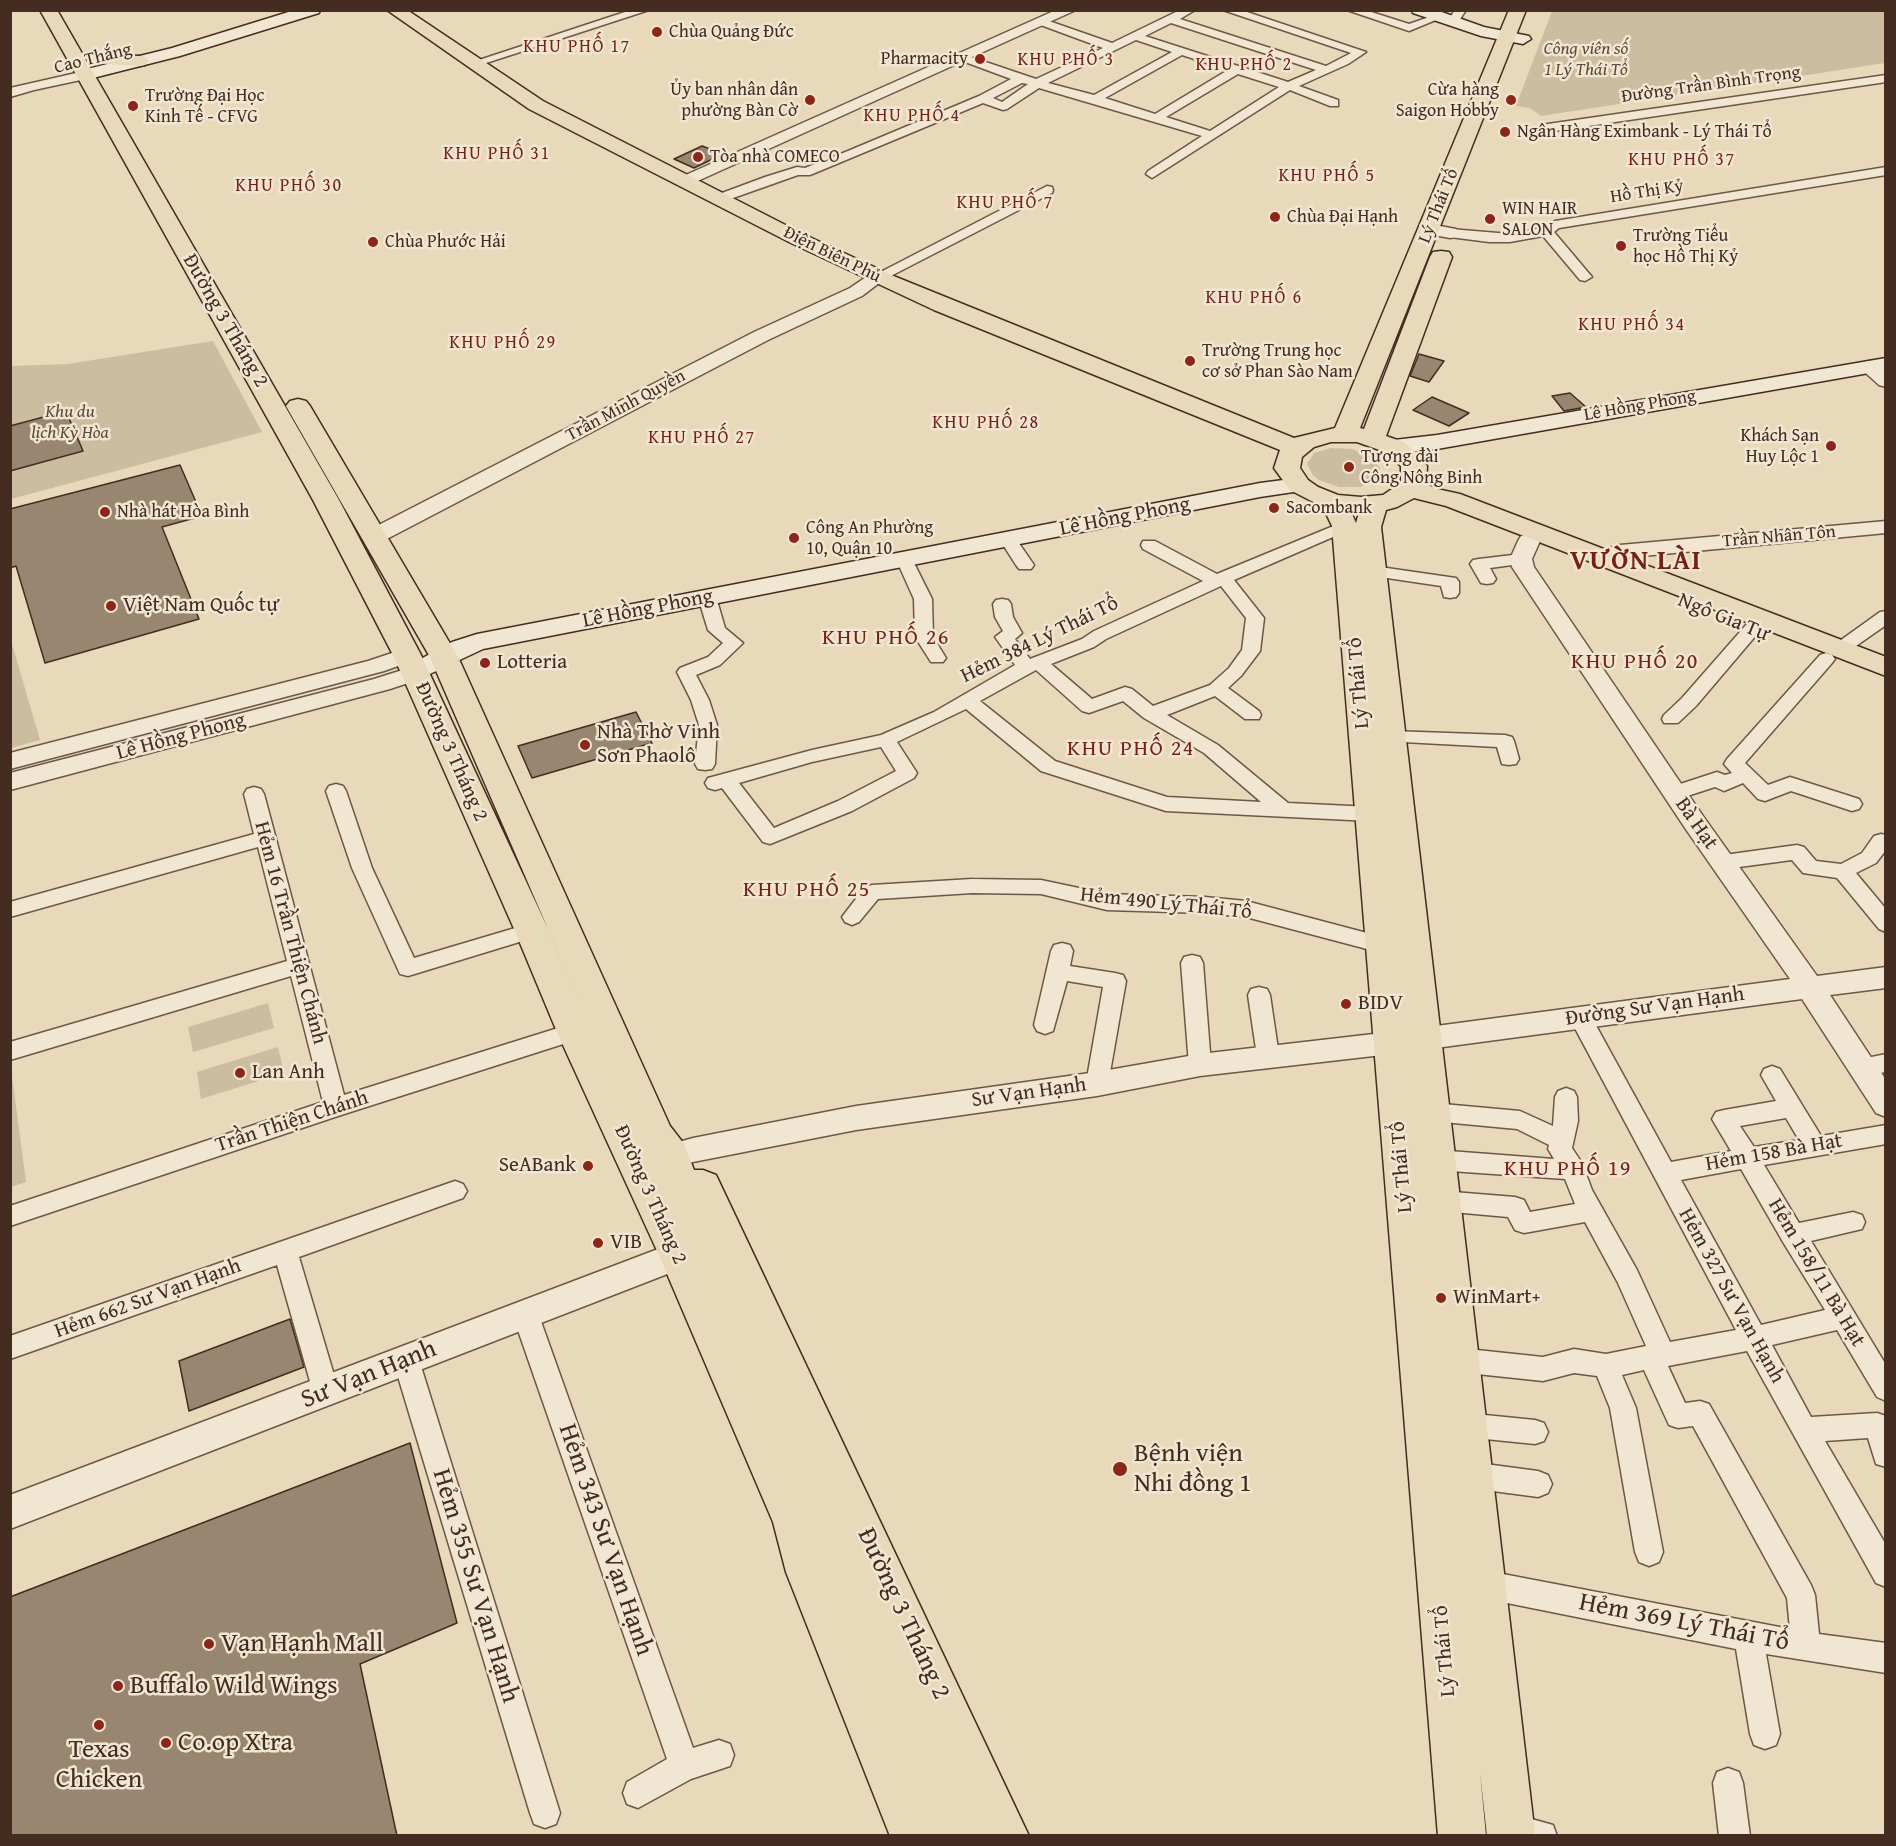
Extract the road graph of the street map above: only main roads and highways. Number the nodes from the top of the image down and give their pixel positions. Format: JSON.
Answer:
{"nodes":[{"id":1,"x":48,"y":10,"type":"edge"},
{"id":2,"x":313,"y":10,"type":"edge"},
{"id":3,"x":395,"y":10,"type":"edge"},
{"id":4,"x":1419,"y":10,"type":"edge"},
{"id":5,"x":1518,"y":10,"type":"edge"},
{"id":6,"x":1533,"y":10,"type":"edge"},
{"id":7,"x":1451,"y":16,"type":"edge"},
{"id":8,"x":1516,"y":35,"type":"junction"},
{"id":9,"x":88,"y":40,"type":"dead end"},
{"id":10,"x":174,"y":53,"type":"junction"},
{"id":11,"x":139,"y":61,"type":"joint"},
{"id":12,"x":97,"y":73,"type":"junction"},
{"id":13,"x":1482,"y":148,"type":"dead end"},
{"id":14,"x":1446,"y":225,"type":"junction"},
{"id":15,"x":227,"y":282,"type":"dead end"},
{"id":16,"x":1881,"y":373,"type":"edge"},
{"id":17,"x":288,"y":388,"type":"dead end"},
{"id":18,"x":1345,"y":434,"type":"junction"},
{"id":19,"x":1384,"y":443,"type":"junction"},
{"id":20,"x":1294,"y":467,"type":"junction"},
{"id":21,"x":1419,"y":483,"type":"junction"},
{"id":22,"x":1333,"y":502,"type":"junction"},
{"id":23,"x":1375,"y":504,"type":"junction"},
{"id":24,"x":439,"y":648,"type":"junction"},
{"id":25,"x":1833,"y":654,"type":"junction"},
{"id":26,"x":411,"y":664,"type":"junction"},
{"id":27,"x":1886,"y":667,"type":"edge"},
{"id":28,"x":1886,"y":682,"type":"edge"},
{"id":29,"x":1407,"y":1040,"type":"junction"},
{"id":30,"x":663,"y":1169,"type":"junction"},
{"id":31,"x":703,"y":1245,"type":"junction"},
{"id":32,"x":819,"y":1462,"type":"junction"},
{"id":33,"x":811,"y":1516,"type":"junction"},
{"id":34,"x":1521,"y":1833,"type":"edge"},
{"id":35,"x":915,"y":1836,"type":"edge"},
{"id":36,"x":956,"y":1836,"type":"edge"},
{"id":37,"x":982,"y":1836,"type":"edge"},
{"id":38,"x":1005,"y":1836,"type":"edge"},
{"id":39,"x":1462,"y":1836,"type":"edge"}],
"edges":[{"from":1,"to":12,"type":"main road","name":"Đường 3 Tháng 2"},
{"from":2,"to":10,"type":"main road","name":"Cao Thắng"},
{"from":3,"to":20,"type":"main road","name":"Điện Biên Phủ"},
{"from":4,"to":7,"type":"main road"},
{"from":5,"to":8,"type":"main road","name":"Lý Thái Tổ"},
{"from":6,"to":8,"type":"main road","name":"Lý Thái Tổ"},
{"from":7,"to":8,"type":"main road"},
{"from":8,"to":13,"type":"main road","name":"Lý Thái Tổ"},
{"from":8,"to":14,"type":"main road","name":"Lý Thái Tổ"},
{"from":9,"to":12,"type":"main road","name":"Đường 3 Tháng 2"},
{"from":10,"to":11,"type":"main road","name":"Cao Thắng"},
{"from":10,"to":12,"type":"main road","name":"Cao Thắng"},
{"from":11,"to":12,"type":"main road"},
{"from":12,"to":15,"type":"main road","name":"Đường 3 Tháng 2"},
{"from":12,"to":26,"type":"main road","name":"Đường 3 Tháng 2"},
{"from":14,"to":18,"type":"main road","name":"Lý Thái Tổ"},
{"from":14,"to":19,"type":"main road","name":"Lý Thái Tổ"},
{"from":16,"to":19,"type":"main road","name":"Lê Hồng Phong"},
{"from":16,"to":21,"type":"main road","name":"Lê Hồng Phong"},
{"from":17,"to":24,"type":"main road","name":"Đường 3 Tháng 2"},
{"from":18,"to":19,"type":"main road"},
{"from":18,"to":20,"type":"main road"},
{"from":19,"to":21,"type":"main road"},
{"from":20,"to":22,"type":"main road","name":"Điện Biên Phủ"},
{"from":20,"to":24,"type":"main road","name":"Lê Hồng Phong"},
{"from":20,"to":24,"type":"main road","name":"Lê Hồng Phong"},
{"from":21,"to":23,"type":"main road"},
{"from":21,"to":25,"type":"main road","name":"Ngô Gia Tự"},
{"from":21,"to":25,"type":"main road","name":"Ngô Gia Tự"},
{"from":22,"to":23,"type":"main road"},
{"from":22,"to":29,"type":"main road","name":"Lý Thái Tổ"},
{"from":23,"to":29,"type":"main road","name":"Lý Thái Tổ"},
{"from":24,"to":26,"type":"main road","name":"Lê Hồng Phong"},
{"from":24,"to":30,"type":"main road","name":"Đường 3 Tháng 2"},
{"from":25,"to":27,"type":"main road","name":"Ngô Gia Tự"},
{"from":25,"to":28,"type":"main road","name":"Ngô Gia Tự"},
{"from":26,"to":30,"type":"main road","name":"Đường 3 Tháng 2"},
{"from":29,"to":34,"type":"main road","name":"Lý Thái Tổ"},
{"from":29,"to":39,"type":"main road","name":"Lý Thái Tổ"},
{"from":30,"to":31,"type":"main road","name":"Đường 3 Tháng 2"},
{"from":31,"to":32,"type":"main road","name":"Đường 3 Tháng 2"},
{"from":31,"to":33,"type":"main road","name":"Đường 3 Tháng 2"},
{"from":32,"to":33,"type":"main road","name":"Đường 3 Tháng 2"},
{"from":32,"to":38,"type":"main road","name":"Đường 3 Tháng 2"},
{"from":33,"to":35,"type":"main road","name":"Đường 3 Tháng 2"},
{"from":33,"to":36,"type":"main road","name":"Đường 3 Tháng 2"},
{"from":33,"to":37,"type":"main road","name":"Đường 3 Tháng 2"}]}
